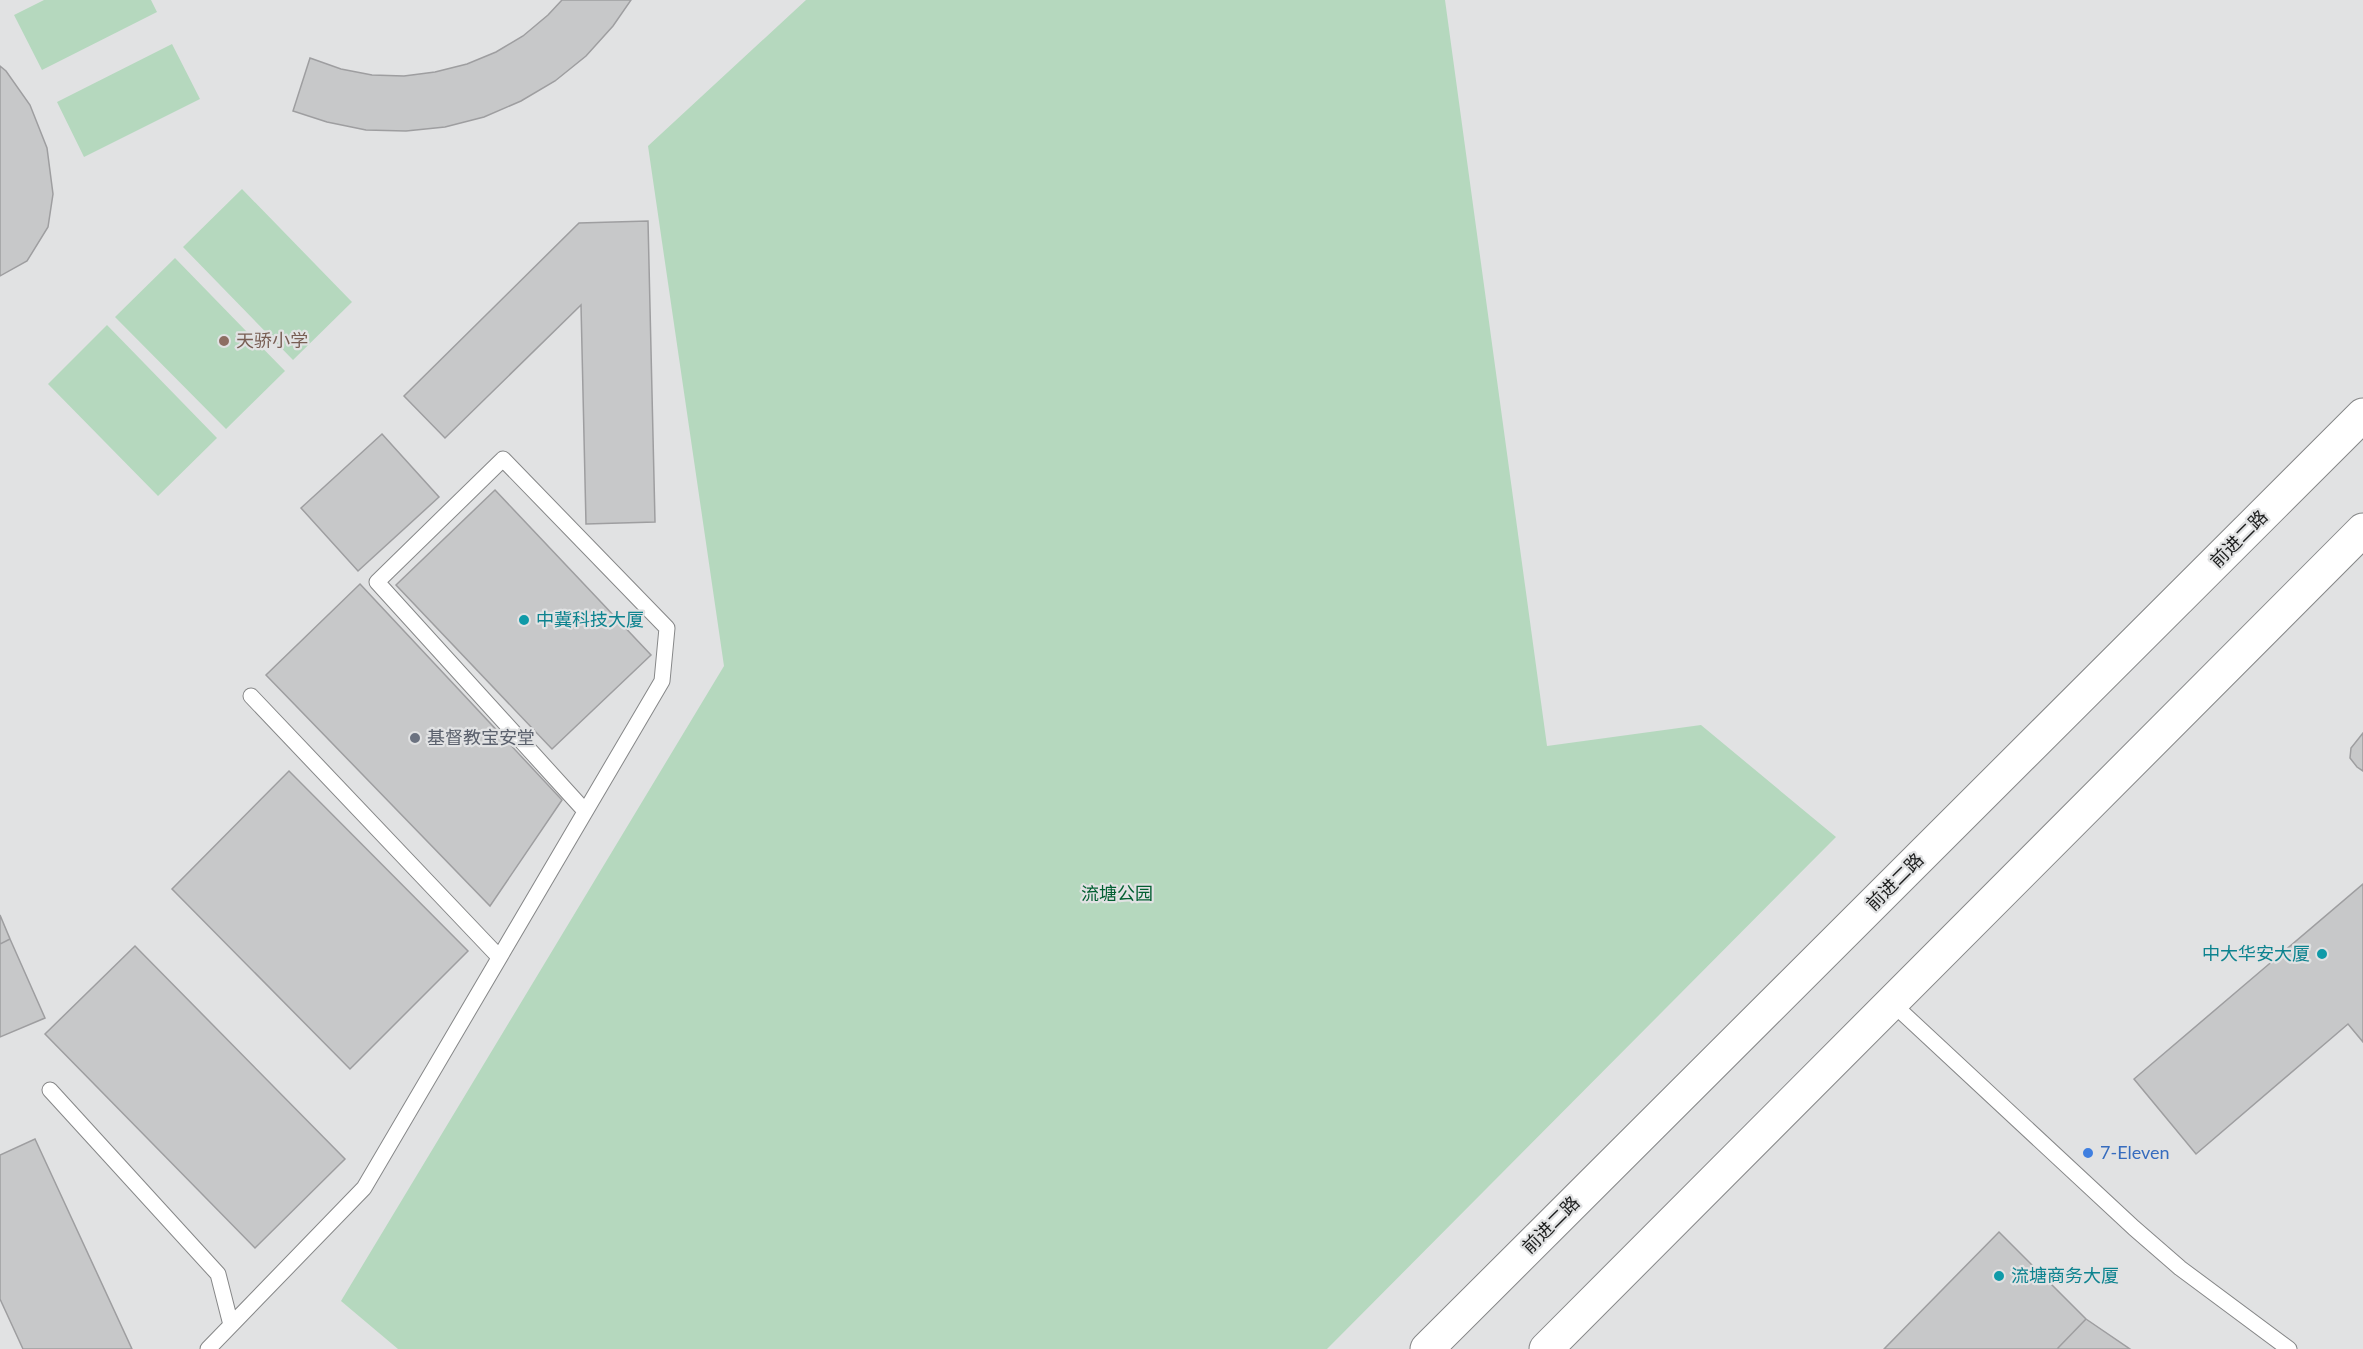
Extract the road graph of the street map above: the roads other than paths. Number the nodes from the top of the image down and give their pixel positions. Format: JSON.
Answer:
{"nodes":[{"id":1,"x":2363,"y":415,"type":"edge"},
{"id":2,"x":2363,"y":530,"type":"edge"},
{"id":3,"x":250,"y":696,"type":"dead end"},
{"id":4,"x":585,"y":811,"type":"junction"},
{"id":5,"x":499,"y":957,"type":"junction"},
{"id":6,"x":1892,"y":1003,"type":"junction"},
{"id":7,"x":50,"y":1090,"type":"dead end"},
{"id":8,"x":231,"y":1325,"type":"junction"},
{"id":9,"x":208,"y":1349,"type":"edge"},
{"id":10,"x":1427,"y":1349,"type":"edge"},
{"id":11,"x":1546,"y":1349,"type":"edge"},
{"id":12,"x":2289,"y":1349,"type":"edge"}],
"edges":[{"from":1,"to":10,"type":"main road","name":"前进二路"},
{"from":2,"to":6,"type":"main road"},
{"from":3,"to":5,"type":"lane"},
{"from":4,"to":4,"type":"lane"},
{"from":4,"to":5,"type":"lane"},
{"from":5,"to":8,"type":"lane"},
{"from":6,"to":11,"type":"main road"},
{"from":6,"to":12,"type":"lane"},
{"from":7,"to":8,"type":"lane"},
{"from":8,"to":9,"type":"lane"}]}
